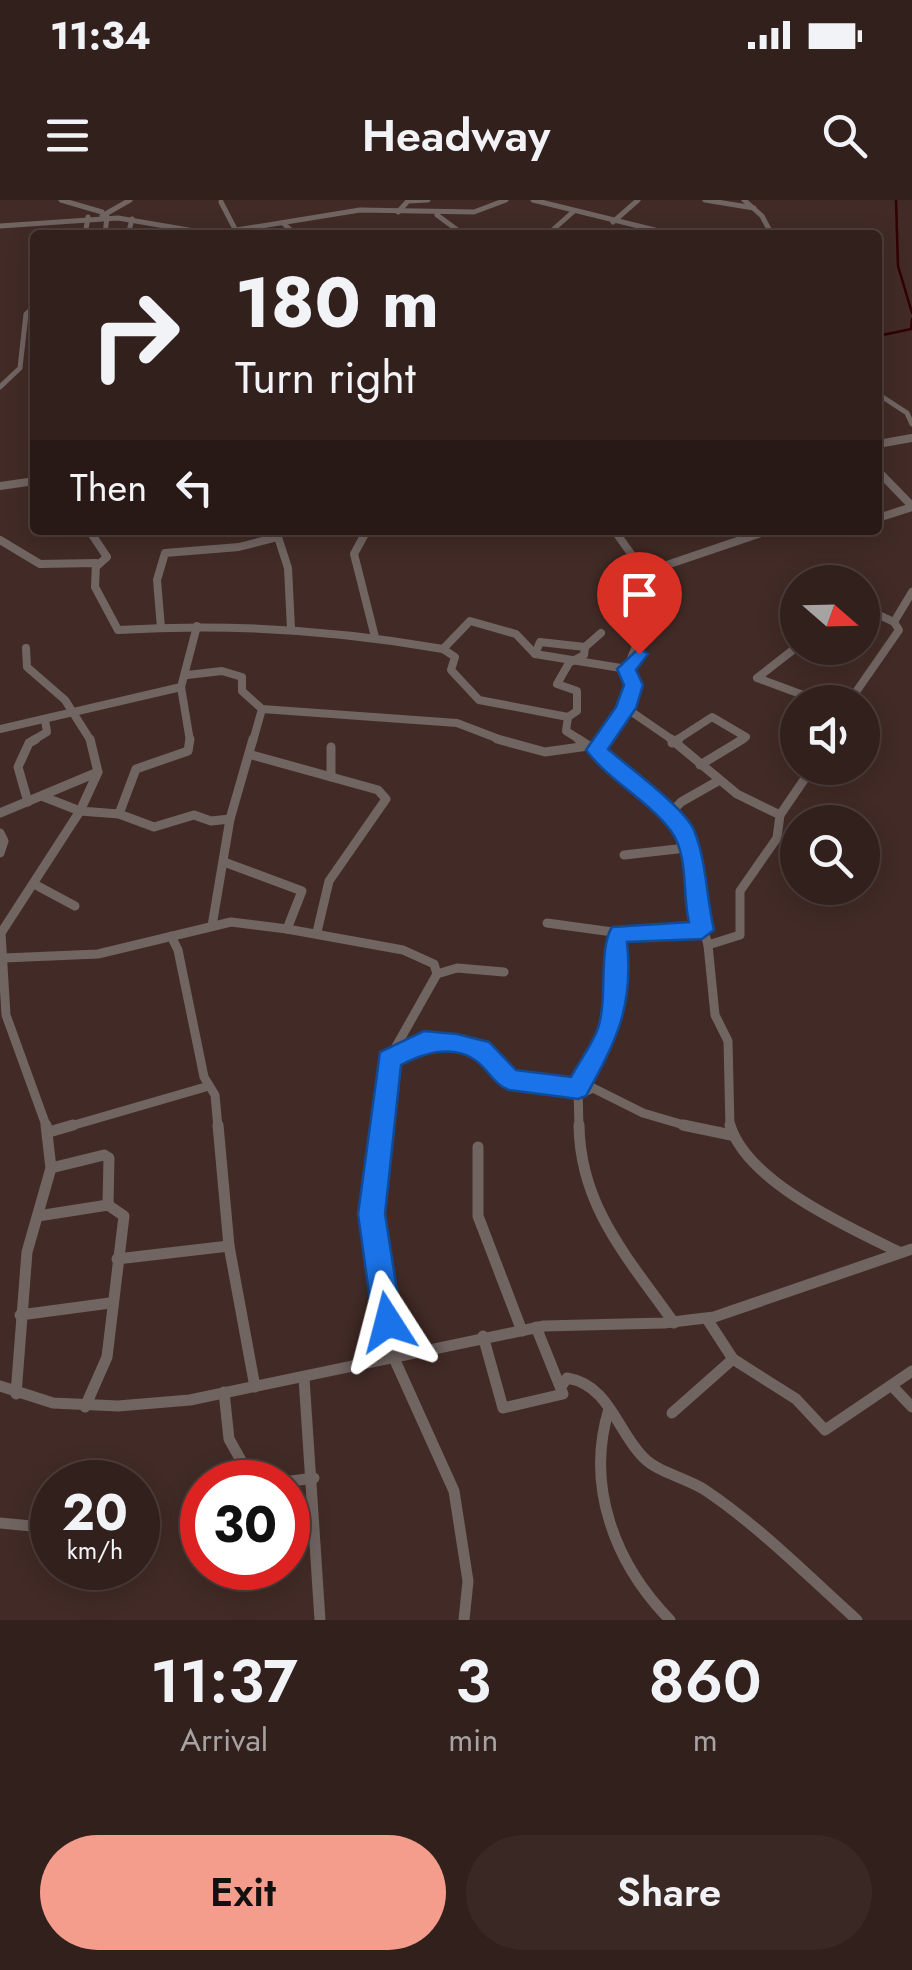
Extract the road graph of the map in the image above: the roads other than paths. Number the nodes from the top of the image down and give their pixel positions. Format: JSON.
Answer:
{"nodes":[{"id":1,"x":61,"y":200,"type":"edge"},
{"id":2,"x":130,"y":200,"type":"edge"},
{"id":3,"x":428,"y":200,"type":"edge"},
{"id":4,"x":506,"y":200,"type":"edge"},
{"id":5,"x":533,"y":200,"type":"edge"},
{"id":6,"x":638,"y":200,"type":"edge"},
{"id":7,"x":705,"y":200,"type":"edge"},
{"id":8,"x":744,"y":200,"type":"edge"},
{"id":9,"x":718,"y":201,"type":"edge"},
{"id":10,"x":221,"y":202,"type":"dead end"},
{"id":11,"x":754,"y":208,"type":"junction"},
{"id":12,"x":577,"y":210,"type":"junction"},
{"id":13,"x":398,"y":212,"type":"junction"},
{"id":14,"x":436,"y":215,"type":"junction"},
{"id":15,"x":105,"y":216,"type":"junction"},
{"id":16,"x":88,"y":217,"type":"junction"},
{"id":17,"x":132,"y":219,"type":"junction"},
{"id":18,"x":613,"y":222,"type":"junction"},
{"id":19,"x":282,"y":223,"type":"junction"},
{"id":20,"x":0,"y":226,"type":"edge"},
{"id":21,"x":235,"y":229,"type":"junction"},
{"id":22,"x":86,"y":230,"type":"edge"},
{"id":23,"x":105,"y":230,"type":"edge"},
{"id":24,"x":129,"y":230,"type":"edge"},
{"id":25,"x":179,"y":230,"type":"edge"},
{"id":26,"x":224,"y":230,"type":"edge"},
{"id":27,"x":290,"y":230,"type":"edge"},
{"id":28,"x":450,"y":230,"type":"edge"},
{"id":29,"x":551,"y":230,"type":"edge"},
{"id":30,"x":651,"y":230,"type":"edge"},
{"id":31,"x":769,"y":230,"type":"edge"},
{"id":32,"x":30,"y":310,"type":"edge"},
{"id":33,"x":0,"y":387,"type":"edge"},
{"id":34,"x":882,"y":397,"type":"edge"},
{"id":35,"x":912,"y":424,"type":"edge"},
{"id":36,"x":912,"y":438,"type":"edge"},
{"id":37,"x":882,"y":443,"type":"edge"},
{"id":38,"x":882,"y":476,"type":"edge"},
{"id":39,"x":30,"y":483,"type":"edge"},
{"id":40,"x":0,"y":486,"type":"edge"},
{"id":41,"x":892,"y":488,"type":"junction"},
{"id":42,"x":882,"y":491,"type":"edge"},
{"id":43,"x":882,"y":517,"type":"edge"},
{"id":44,"x":93,"y":535,"type":"edge"},
{"id":45,"x":364,"y":535,"type":"edge"},
{"id":46,"x":618,"y":535,"type":"edge"},
{"id":47,"x":760,"y":535,"type":"edge"},
{"id":48,"x":4,"y":543,"type":"edge"},
{"id":49,"x":0,"y":552,"type":"edge"},
{"id":50,"x":98,"y":565,"type":"junction"},
{"id":51,"x":649,"y":572,"type":"junction"},
{"id":52,"x":912,"y":592,"type":"edge"},
{"id":53,"x":880,"y":616,"type":"edge"},
{"id":54,"x":894,"y":622,"type":"junction"},
{"id":55,"x":197,"y":626,"type":"junction"},
{"id":56,"x":161,"y":628,"type":"junction"},
{"id":57,"x":292,"y":629,"type":"junction"},
{"id":58,"x":601,"y":633,"type":"dead end"},
{"id":59,"x":375,"y":637,"type":"junction"},
{"id":60,"x":584,"y":647,"type":"junction"},
{"id":61,"x":26,"y":648,"type":"dead end"},
{"id":62,"x":443,"y":650,"type":"junction"},
{"id":63,"x":535,"y":654,"type":"junction"},
{"id":64,"x":569,"y":663,"type":"junction"},
{"id":65,"x":780,"y":663,"type":"edge"},
{"id":66,"x":626,"y":669,"type":"junction"},
{"id":67,"x":187,"y":675,"type":"junction"},
{"id":68,"x":861,"y":685,"type":"edge"},
{"id":69,"x":780,"y":686,"type":"edge"},
{"id":70,"x":181,"y":688,"type":"junction"},
{"id":71,"x":626,"y":708,"type":"junction"},
{"id":72,"x":262,"y":709,"type":"junction"},
{"id":73,"x":74,"y":712,"type":"junction"},
{"id":74,"x":568,"y":717,"type":"junction"},
{"id":75,"x":44,"y":720,"type":"junction"},
{"id":76,"x":0,"y":729,"type":"edge"},
{"id":77,"x":672,"y":743,"type":"junction"},
{"id":78,"x":331,"y":747,"type":"dead end"},
{"id":79,"x":592,"y":748,"type":"junction"},
{"id":80,"x":252,"y":754,"type":"junction"},
{"id":81,"x":700,"y":765,"type":"junction"},
{"id":82,"x":98,"y":772,"type":"junction"},
{"id":83,"x":331,"y":777,"type":"junction"},
{"id":84,"x":718,"y":782,"type":"junction"},
{"id":85,"x":44,"y":796,"type":"junction"},
{"id":86,"x":28,"y":802,"type":"junction"},
{"id":87,"x":80,"y":811,"type":"junction"},
{"id":88,"x":0,"y":813,"type":"edge"},
{"id":89,"x":119,"y":814,"type":"junction"},
{"id":90,"x":780,"y":815,"type":"joint"},
{"id":91,"x":668,"y":816,"type":"junction"},
{"id":92,"x":230,"y":819,"type":"junction"},
{"id":93,"x":0,"y":833,"type":"edge"},
{"id":94,"x":686,"y":848,"type":"junction"},
{"id":95,"x":0,"y":853,"type":"edge"},
{"id":96,"x":624,"y":855,"type":"dead end"},
{"id":97,"x":224,"y":862,"type":"junction"},
{"id":98,"x":34,"y":884,"type":"junction"},
{"id":99,"x":75,"y":906,"type":"dead end"},
{"id":100,"x":547,"y":923,"type":"dead end"},
{"id":101,"x":212,"y":926,"type":"junction"},
{"id":102,"x":287,"y":929,"type":"junction"},
{"id":103,"x":702,"y":930,"type":"junction"},
{"id":104,"x":316,"y":932,"type":"junction"},
{"id":105,"x":0,"y":933,"type":"edge"},
{"id":106,"x":620,"y":934,"type":"junction"},
{"id":107,"x":171,"y":936,"type":"junction"},
{"id":108,"x":708,"y":944,"type":"junction"},
{"id":109,"x":2,"y":953,"type":"edge"},
{"id":110,"x":504,"y":972,"type":"dead end"},
{"id":111,"x":438,"y":974,"type":"junction"},
{"id":112,"x":389,"y":1059,"type":"junction"},
{"id":113,"x":209,"y":1086,"type":"junction"},
{"id":114,"x":577,"y":1092,"type":"junction"},
{"id":115,"x":49,"y":1132,"type":"junction"},
{"id":116,"x":731,"y":1135,"type":"junction"},
{"id":117,"x":478,"y":1146,"type":"dead end"},
{"id":118,"x":51,"y":1168,"type":"junction"},
{"id":119,"x":108,"y":1206,"type":"junction"},
{"id":120,"x":38,"y":1216,"type":"junction"},
{"id":121,"x":229,"y":1246,"type":"junction"},
{"id":122,"x":908,"y":1251,"type":"edge"},
{"id":123,"x":117,"y":1259,"type":"junction"},
{"id":124,"x":110,"y":1303,"type":"junction"},
{"id":125,"x":20,"y":1315,"type":"junction"},
{"id":126,"x":706,"y":1319,"type":"junction"},
{"id":127,"x":674,"y":1323,"type":"junction"},
{"id":128,"x":536,"y":1328,"type":"junction"},
{"id":129,"x":522,"y":1331,"type":"junction"},
{"id":130,"x":482,"y":1336,"type":"junction"},
{"id":131,"x":393,"y":1356,"type":"junction"},
{"id":132,"x":733,"y":1359,"type":"junction"},
{"id":133,"x":912,"y":1371,"type":"edge"},
{"id":134,"x":304,"y":1378,"type":"junction"},
{"id":135,"x":563,"y":1384,"type":"junction"},
{"id":136,"x":0,"y":1386,"type":"edge"},
{"id":137,"x":255,"y":1387,"type":"junction"},
{"id":138,"x":894,"y":1387,"type":"junction"},
{"id":139,"x":224,"y":1392,"type":"junction"},
{"id":140,"x":16,"y":1394,"type":"junction"},
{"id":141,"x":85,"y":1407,"type":"junction"},
{"id":142,"x":912,"y":1407,"type":"edge"},
{"id":143,"x":610,"y":1409,"type":"junction"},
{"id":144,"x":672,"y":1413,"type":"dead end"},
{"id":145,"x":238,"y":1460,"type":"edge"},
{"id":146,"x":314,"y":1478,"type":"junction"},
{"id":147,"x":310,"y":1479,"type":"edge"},
{"id":148,"x":0,"y":1523,"type":"edge"},
{"id":149,"x":30,"y":1526,"type":"edge"},
{"id":150,"x":320,"y":1620,"type":"edge"},
{"id":151,"x":464,"y":1620,"type":"edge"},
{"id":152,"x":670,"y":1620,"type":"edge"},
{"id":153,"x":857,"y":1620,"type":"edge"}],
"edges":[{"from":1,"to":15,"type":"street"},
{"from":2,"to":15,"type":"street"},
{"from":3,"to":13,"type":"street"},
{"from":4,"to":14,"type":"street"},
{"from":5,"to":12,"type":"street"},
{"from":6,"to":18,"type":"street"},
{"from":7,"to":9,"type":"street"},
{"from":8,"to":11,"type":"street"},
{"from":9,"to":11,"type":"street"},
{"from":10,"to":21,"type":"street"},
{"from":11,"to":31,"type":"street"},
{"from":12,"to":18,"type":"street"},
{"from":12,"to":29,"type":"street"},
{"from":13,"to":14,"type":"street"},
{"from":13,"to":19,"type":"street"},
{"from":14,"to":28,"type":"street"},
{"from":15,"to":16,"type":"street"},
{"from":15,"to":17,"type":"street"},
{"from":15,"to":23,"type":"street"},
{"from":16,"to":20,"type":"street"},
{"from":16,"to":22,"type":"street"},
{"from":17,"to":24,"type":"street"},
{"from":17,"to":25,"type":"street"},
{"from":18,"to":30,"type":"street"},
{"from":19,"to":21,"type":"street"},
{"from":19,"to":27,"type":"street"},
{"from":21,"to":26,"type":"street"},
{"from":32,"to":33,"type":"street"},
{"from":34,"to":35,"type":"street"},
{"from":36,"to":37,"type":"street"},
{"from":38,"to":41,"type":"street"},
{"from":39,"to":40,"type":"street"},
{"from":41,"to":42,"type":"street"},
{"from":41,"to":43,"type":"street"},
{"from":44,"to":50,"type":"street"},
{"from":45,"to":59,"type":"street"},
{"from":46,"to":51,"type":"street"},
{"from":47,"to":51,"type":"street"},
{"from":48,"to":49,"type":"street"},
{"from":48,"to":50,"type":"street"},
{"from":50,"to":56,"type":"street"},
{"from":51,"to":66,"type":"street"},
{"from":52,"to":54,"type":"street"},
{"from":53,"to":54,"type":"street"},
{"from":54,"to":68,"type":"street"},
{"from":55,"to":56,"type":"street"},
{"from":55,"to":57,"type":"street"},
{"from":55,"to":67,"type":"street"},
{"from":56,"to":57,"type":"street"},
{"from":57,"to":59,"type":"street"},
{"from":58,"to":60,"type":"street"},
{"from":59,"to":62,"type":"street"},
{"from":60,"to":63,"type":"street"},
{"from":60,"to":64,"type":"street"},
{"from":61,"to":73,"type":"street"},
{"from":62,"to":63,"type":"street"},
{"from":62,"to":74,"type":"street"},
{"from":63,"to":64,"type":"street"},
{"from":64,"to":66,"type":"street"},
{"from":64,"to":74,"type":"street"},
{"from":65,"to":69,"type":"street"},
{"from":66,"to":71,"type":"street"},
{"from":67,"to":70,"type":"street"},
{"from":67,"to":72,"type":"street"},
{"from":70,"to":73,"type":"street"},
{"from":70,"to":89,"type":"street"},
{"from":71,"to":77,"type":"street"},
{"from":71,"to":79,"type":"street"},
{"from":72,"to":79,"type":"street"},
{"from":72,"to":80,"type":"street"},
{"from":73,"to":75,"type":"street"},
{"from":73,"to":82,"type":"street"},
{"from":74,"to":79,"type":"street"},
{"from":75,"to":76,"type":"street"},
{"from":75,"to":86,"type":"street"},
{"from":77,"to":81,"type":"street"},
{"from":77,"to":81,"type":"street"},
{"from":78,"to":83,"type":"street"},
{"from":79,"to":91,"type":"street"},
{"from":80,"to":83,"type":"street"},
{"from":80,"to":92,"type":"street"},
{"from":81,"to":84,"type":"street"},
{"from":82,"to":85,"type":"street"},
{"from":82,"to":87,"type":"street"},
{"from":83,"to":104,"type":"street"},
{"from":84,"to":90,"type":"street"},
{"from":84,"to":91,"type":"street"},
{"from":85,"to":86,"type":"street"},
{"from":85,"to":87,"type":"street"},
{"from":86,"to":88,"type":"street"},
{"from":87,"to":89,"type":"street"},
{"from":87,"to":98,"type":"street"},
{"from":89,"to":92,"type":"street"},
{"from":90,"to":108,"type":"street"},
{"from":91,"to":94,"type":"street"},
{"from":92,"to":97,"type":"street"},
{"from":93,"to":95,"type":"street"},
{"from":94,"to":96,"type":"street"},
{"from":94,"to":103,"type":"street"},
{"from":97,"to":101,"type":"street"},
{"from":97,"to":102,"type":"street"},
{"from":98,"to":99,"type":"street"},
{"from":98,"to":105,"type":"street"},
{"from":100,"to":106,"type":"street"},
{"from":101,"to":102,"type":"street"},
{"from":101,"to":107,"type":"street"},
{"from":102,"to":104,"type":"street"},
{"from":103,"to":106,"type":"street"},
{"from":103,"to":108,"type":"street"},
{"from":104,"to":111,"type":"street"},
{"from":105,"to":109,"type":"street"},
{"from":106,"to":114,"type":"street"},
{"from":107,"to":109,"type":"street"},
{"from":107,"to":113,"type":"street"},
{"from":108,"to":116,"type":"street"},
{"from":109,"to":115,"type":"street"},
{"from":110,"to":111,"type":"street"},
{"from":111,"to":112,"type":"street"},
{"from":112,"to":114,"type":"street"},
{"from":112,"to":131,"type":"street"},
{"from":113,"to":115,"type":"street"},
{"from":113,"to":121,"type":"street"},
{"from":114,"to":116,"type":"street"},
{"from":114,"to":127,"type":"street"},
{"from":115,"to":118,"type":"street"},
{"from":116,"to":122,"type":"street"},
{"from":117,"to":129,"type":"street"},
{"from":118,"to":119,"type":"street"},
{"from":118,"to":120,"type":"street"},
{"from":119,"to":120,"type":"street"},
{"from":119,"to":123,"type":"street"},
{"from":120,"to":125,"type":"street"},
{"from":121,"to":123,"type":"street"},
{"from":121,"to":137,"type":"street"},
{"from":122,"to":126,"type":"street"},
{"from":123,"to":124,"type":"street"},
{"from":124,"to":125,"type":"street"},
{"from":124,"to":141,"type":"street"},
{"from":125,"to":140,"type":"street"},
{"from":126,"to":127,"type":"street"},
{"from":126,"to":132,"type":"street"},
{"from":127,"to":128,"type":"street"},
{"from":128,"to":129,"type":"street"},
{"from":128,"to":135,"type":"street"},
{"from":129,"to":130,"type":"street"},
{"from":130,"to":131,"type":"street"},
{"from":130,"to":135,"type":"street"},
{"from":131,"to":134,"type":"street"},
{"from":131,"to":151,"type":"street"},
{"from":132,"to":138,"type":"street"},
{"from":132,"to":144,"type":"street"},
{"from":133,"to":138,"type":"street"},
{"from":134,"to":137,"type":"street"},
{"from":134,"to":146,"type":"street"},
{"from":135,"to":143,"type":"street"},
{"from":136,"to":140,"type":"street"},
{"from":137,"to":139,"type":"street"},
{"from":138,"to":142,"type":"street"},
{"from":139,"to":141,"type":"street"},
{"from":139,"to":145,"type":"street"},
{"from":140,"to":141,"type":"street"},
{"from":143,"to":152,"type":"street"},
{"from":143,"to":153,"type":"street"},
{"from":146,"to":147,"type":"street"},
{"from":146,"to":150,"type":"street"},
{"from":148,"to":149,"type":"street"}]}
